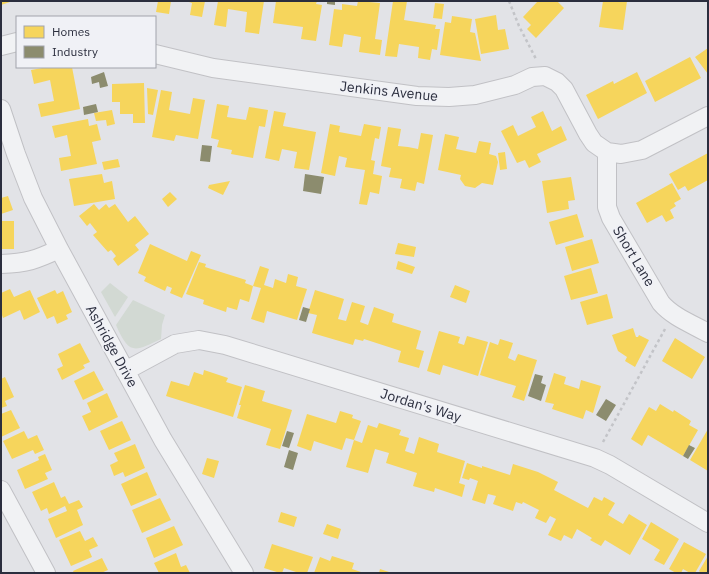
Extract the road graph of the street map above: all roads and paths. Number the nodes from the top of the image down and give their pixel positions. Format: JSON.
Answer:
{"nodes":[{"id":1,"x":509,"y":1,"type":"edge"},
{"id":2,"x":16,"y":42,"type":"edge"},
{"id":3,"x":1,"y":46,"type":"edge"},
{"id":4,"x":156,"y":54,"type":"edge"},
{"id":5,"x":545,"y":76,"type":"junction"},
{"id":6,"x":1,"y":109,"type":"edge"},
{"id":7,"x":708,"y":116,"type":"edge"},
{"id":8,"x":607,"y":152,"type":"junction"},
{"id":9,"x":59,"y":249,"type":"junction"},
{"id":10,"x":1,"y":264,"type":"edge"},
{"id":11,"x":673,"y":314,"type":"junction"},
{"id":12,"x":708,"y":333,"type":"edge"},
{"id":13,"x":125,"y":371,"type":"junction"},
{"id":14,"x":595,"y":458,"type":"junction"},
{"id":15,"x":1,"y":490,"type":"edge"},
{"id":16,"x":708,"y":523,"type":"edge"},
{"id":17,"x":46,"y":573,"type":"edge"},
{"id":18,"x":244,"y":573,"type":"edge"}],
"edges":[{"from":1,"to":5,"type":"path"},
{"from":2,"to":3,"type":"street"},
{"from":4,"to":5,"type":"street","name":"Jenkins Avenue"},
{"from":5,"to":8,"type":"street"},
{"from":6,"to":9,"type":"street","name":"Ashridge Drive"},
{"from":7,"to":8,"type":"street"},
{"from":8,"to":11,"type":"street","name":"Short Lane"},
{"from":9,"to":10,"type":"street"},
{"from":9,"to":13,"type":"street","name":"Ashridge Drive"},
{"from":11,"to":12,"type":"street","name":"Short Lane"},
{"from":11,"to":14,"type":"path"},
{"from":13,"to":14,"type":"street","name":"Jordan's Way"},
{"from":13,"to":18,"type":"street","name":"Ashridge Drive"},
{"from":14,"to":16,"type":"street","name":"Jordan's Way"},
{"from":15,"to":17,"type":"street"}]}
